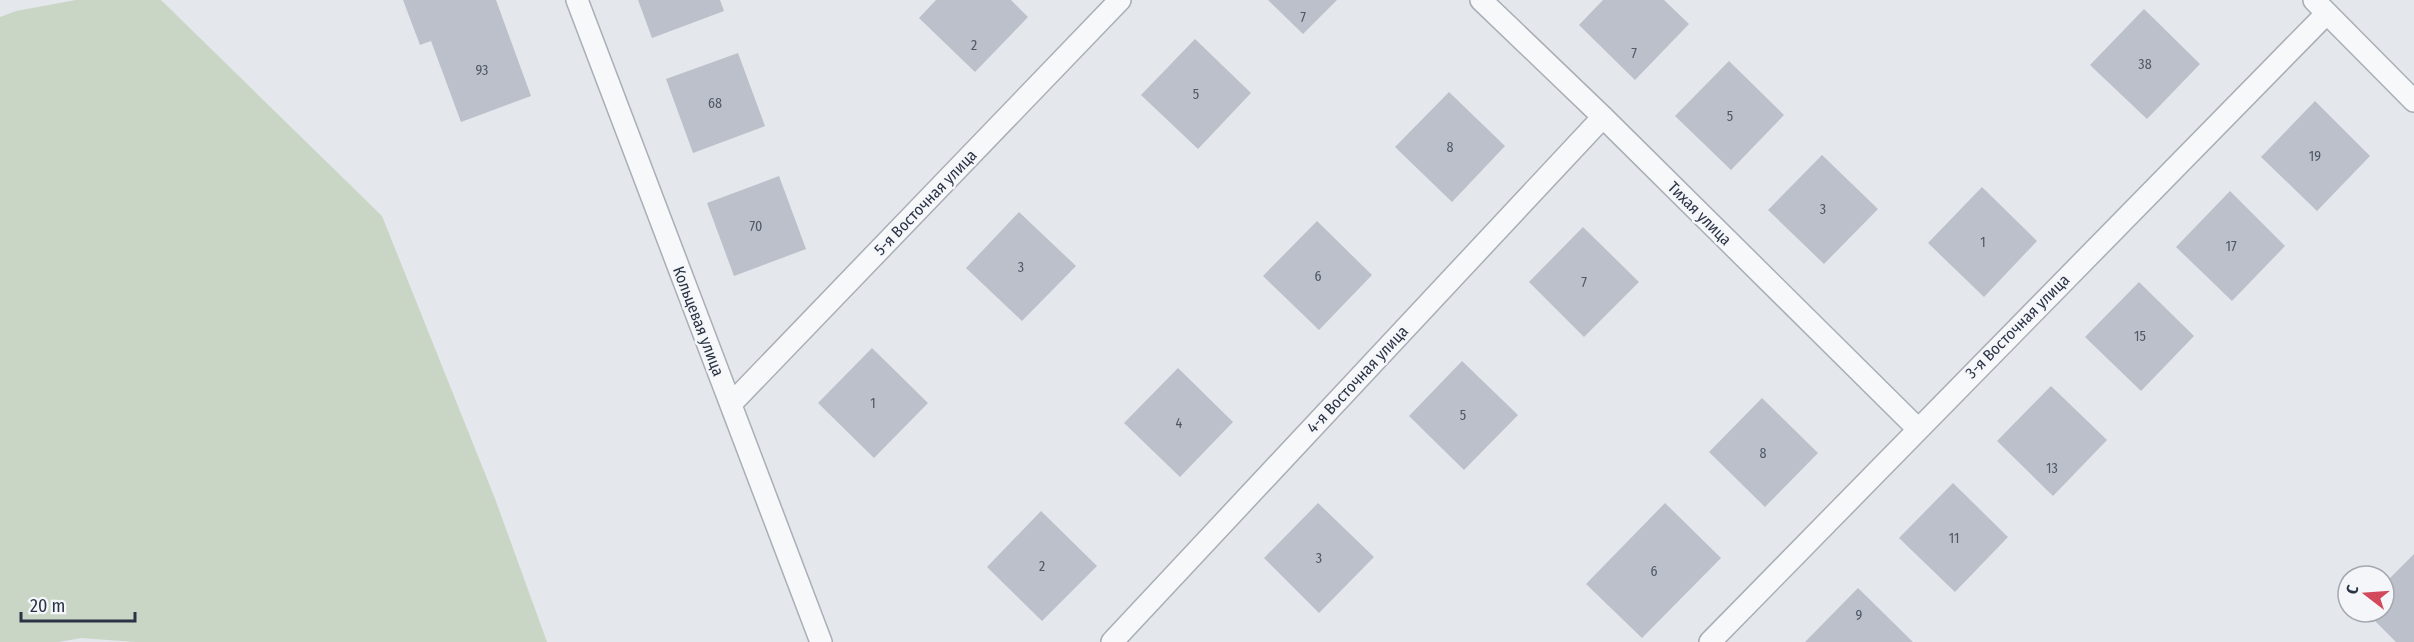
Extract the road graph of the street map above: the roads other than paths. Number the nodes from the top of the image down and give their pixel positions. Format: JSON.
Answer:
{"nodes":[{"id":1,"x":577,"y":0,"type":"edge"},
{"id":2,"x":1120,"y":0,"type":"edge"},
{"id":3,"x":1481,"y":0,"type":"edge"},
{"id":4,"x":2320,"y":6,"type":"edge"},
{"id":5,"x":2414,"y":101,"type":"edge"},
{"id":6,"x":1603,"y":117,"type":"junction"},
{"id":7,"x":731,"y":404,"type":"junction"},
{"id":8,"x":1917,"y":428,"type":"junction"},
{"id":9,"x":821,"y":642,"type":"edge"},
{"id":10,"x":1112,"y":642,"type":"edge"},
{"id":11,"x":1710,"y":642,"type":"edge"}],
"edges":[{"from":1,"to":7,"type":"lane","name":"Кольцевая улица"},
{"from":2,"to":7,"type":"lane","name":"5-я Восточная улица"},
{"from":3,"to":6,"type":"lane","name":"Тихая улица"},
{"from":4,"to":5,"type":"lane"},
{"from":4,"to":8,"type":"lane","name":"3-я Восточная улица"},
{"from":6,"to":8,"type":"lane","name":"Тихая улица"},
{"from":6,"to":10,"type":"lane","name":"4-я Восточная улица"},
{"from":7,"to":9,"type":"lane","name":"Кольцевая улица"},
{"from":8,"to":11,"type":"lane","name":"3-я Восточная улица"}]}
